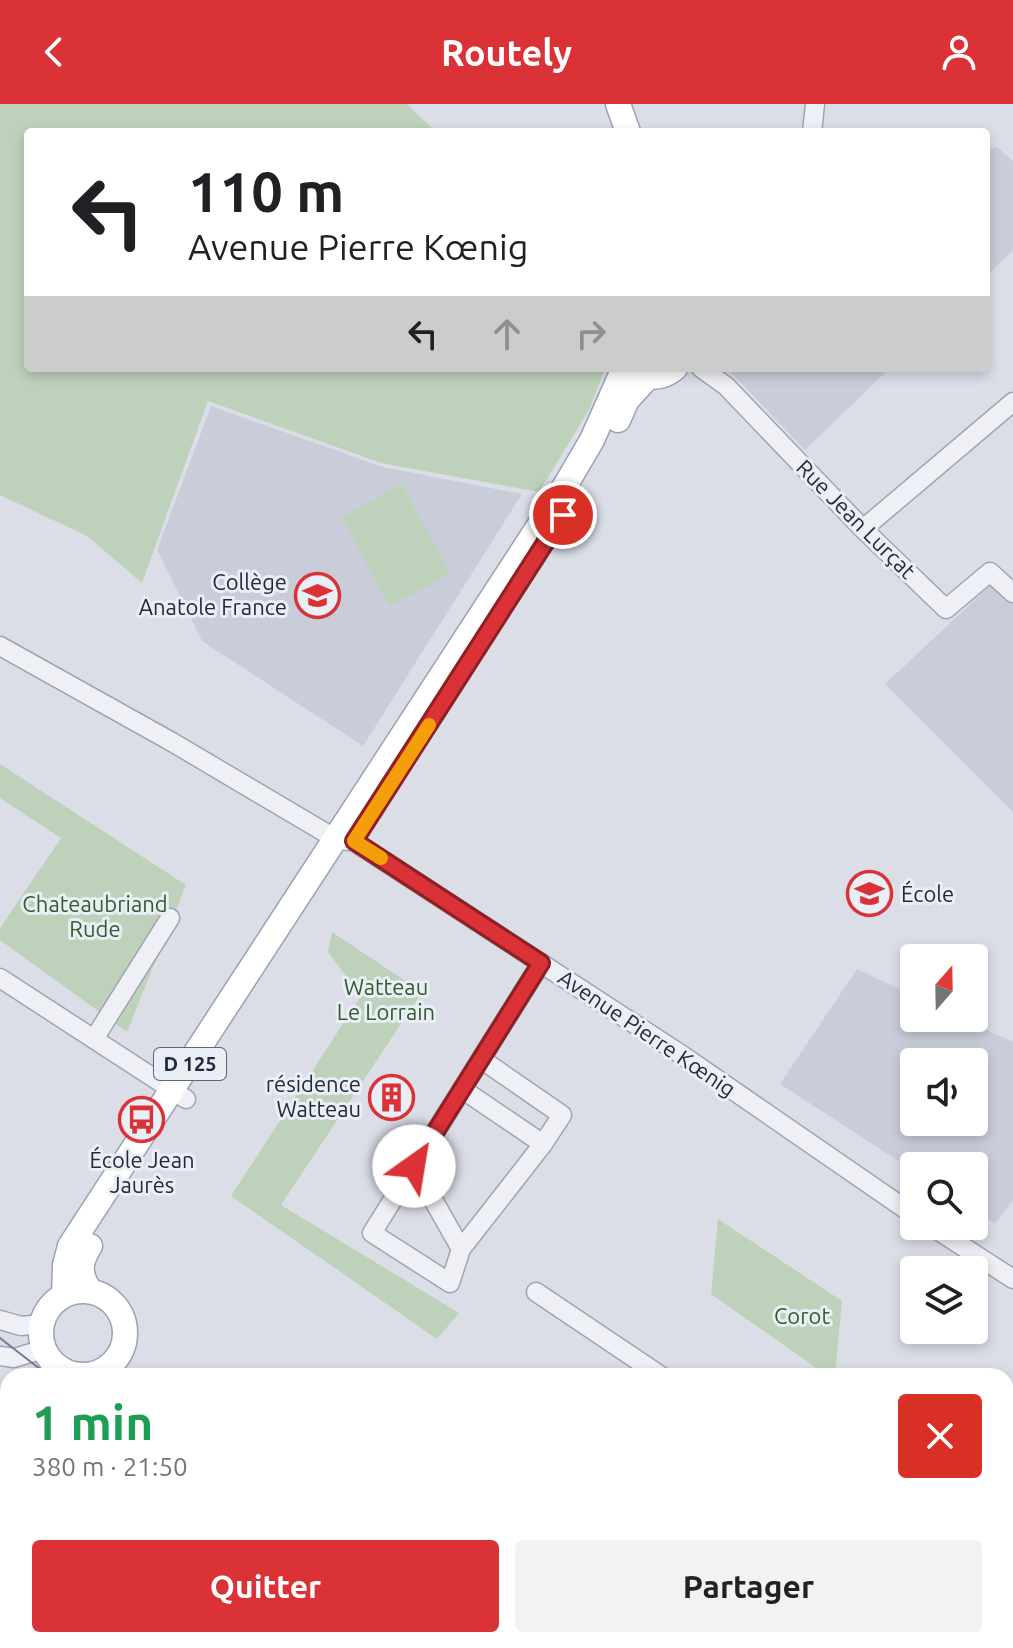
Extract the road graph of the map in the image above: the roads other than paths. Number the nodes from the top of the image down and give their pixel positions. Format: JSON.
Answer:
{"nodes":[{"id":1,"x":618,"y":104,"type":"edge"},
{"id":2,"x":631,"y":104,"type":"edge"},
{"id":3,"x":815,"y":104,"type":"edge"},
{"id":4,"x":627,"y":128,"type":"edge"},
{"id":5,"x":639,"y":128,"type":"edge"},
{"id":6,"x":812,"y":128,"type":"edge"},
{"id":7,"x":622,"y":372,"type":"edge"},
{"id":8,"x":642,"y":372,"type":"edge"},
{"id":9,"x":670,"y":372,"type":"edge"},
{"id":10,"x":707,"y":372,"type":"edge"},
{"id":11,"x":1013,"y":402,"type":"edge"},
{"id":12,"x":863,"y":529,"type":"junction"},
{"id":13,"x":1013,"y":593,"type":"edge"},
{"id":14,"x":0,"y":646,"type":"edge"},
{"id":15,"x":345,"y":840,"type":"junction"},
{"id":16,"x":170,"y":918,"type":"dead end"},
{"id":17,"x":541,"y":963,"type":"junction"},
{"id":18,"x":0,"y":978,"type":"edge"},
{"id":19,"x":94,"y":1039,"type":"junction"},
{"id":20,"x":481,"y":1059,"type":"junction"},
{"id":21,"x":462,"y":1089,"type":"junction"},
{"id":22,"x":179,"y":1095,"type":"junction"},
{"id":23,"x":543,"y":1144,"type":"junction"},
{"id":24,"x":414,"y":1166,"type":"junction"},
{"id":25,"x":900,"y":1205,"type":"edge"},
{"id":26,"x":953,"y":1240,"type":"edge"},
{"id":27,"x":461,"y":1249,"type":"junction"},
{"id":28,"x":1013,"y":1279,"type":"edge"},
{"id":29,"x":90,"y":1291,"type":"junction"},
{"id":30,"x":536,"y":1292,"type":"dead end"},
{"id":31,"x":64,"y":1295,"type":"junction"},
{"id":32,"x":0,"y":1320,"type":"edge"},
{"id":33,"x":42,"y":1324,"type":"junction"},
{"id":34,"x":44,"y":1349,"type":"junction"},
{"id":35,"x":0,"y":1356,"type":"edge"},
{"id":36,"x":117,"y":1367,"type":"edge"},
{"id":37,"x":60,"y":1368,"type":"edge"},
{"id":38,"x":649,"y":1368,"type":"edge"}],
"edges":[{"from":1,"to":4,"type":"main road"},
{"from":2,"to":5,"type":"main road"},
{"from":3,"to":6,"type":"street"},
{"from":7,"to":15,"type":"main road"},
{"from":8,"to":9,"type":"main road"},
{"from":8,"to":15,"type":"main road","number":"D 125"},
{"from":10,"to":12,"type":"street","name":"Rue Jean Lurçat"},
{"from":11,"to":12,"type":"street"},
{"from":12,"to":13,"type":"street","name":"Rue Jean Lurçat"},
{"from":14,"to":15,"type":"street","name":"Avenue Pierre Kœnig"},
{"from":15,"to":17,"type":"street","name":"Avenue Pierre Kœnig"},
{"from":15,"to":22,"type":"main road","number":"D 125"},
{"from":16,"to":19,"type":"street"},
{"from":17,"to":20,"type":"street"},
{"from":17,"to":25,"type":"street","name":"Avenue Pierre Kœnig"},
{"from":18,"to":19,"type":"street"},
{"from":19,"to":22,"type":"street"},
{"from":20,"to":21,"type":"street"},
{"from":20,"to":23,"type":"street"},
{"from":21,"to":23,"type":"street"},
{"from":21,"to":24,"type":"street"},
{"from":22,"to":29,"type":"main road","number":"D 125"},
{"from":22,"to":31,"type":"main road","number":"D 125"},
{"from":23,"to":27,"type":"street"},
{"from":24,"to":27,"type":"street"},
{"from":24,"to":27,"type":"street"},
{"from":26,"to":28,"type":"street"},
{"from":29,"to":31,"type":"main road"},
{"from":29,"to":36,"type":"main road"},
{"from":30,"to":38,"type":"street"},
{"from":31,"to":33,"type":"main road"},
{"from":32,"to":33,"type":"street"},
{"from":33,"to":34,"type":"main road"},
{"from":34,"to":35,"type":"street"},
{"from":34,"to":37,"type":"main road"}]}
